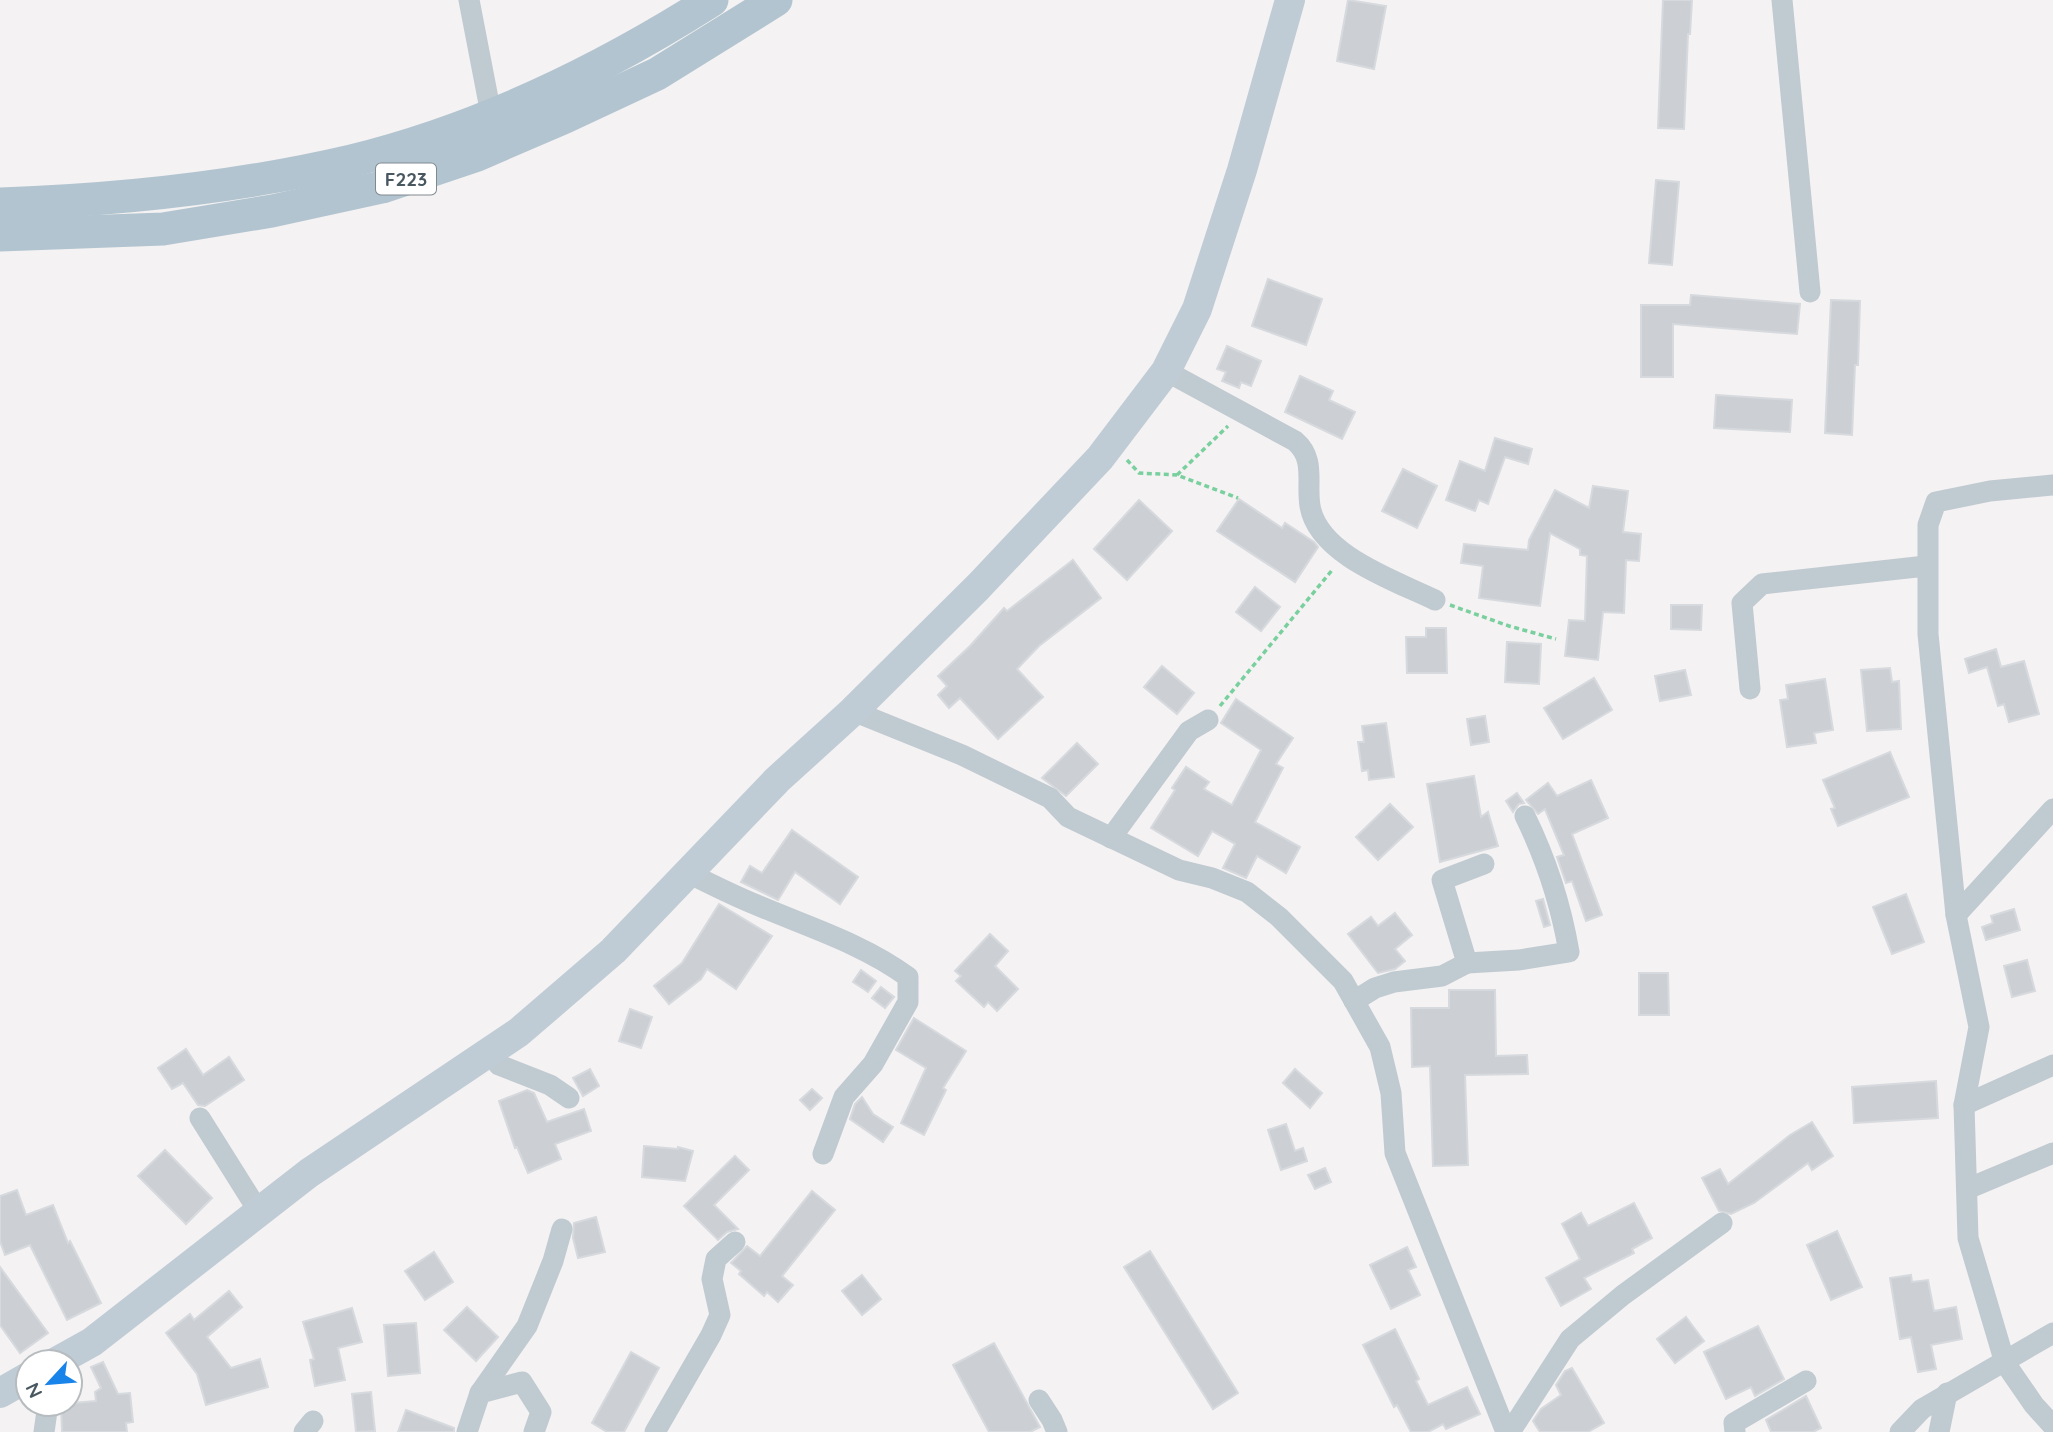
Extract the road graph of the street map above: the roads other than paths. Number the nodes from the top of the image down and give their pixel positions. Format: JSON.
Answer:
{"nodes":[{"id":1,"x":469,"y":0,"type":"edge"},
{"id":2,"x":712,"y":0,"type":"edge"},
{"id":3,"x":776,"y":0,"type":"edge"},
{"id":4,"x":1290,"y":0,"type":"edge"},
{"id":5,"x":1782,"y":0,"type":"edge"},
{"id":6,"x":491,"y":114,"type":"junction"},
{"id":7,"x":0,"y":204,"type":"edge"},
{"id":8,"x":0,"y":235,"type":"edge"},
{"id":9,"x":1810,"y":292,"type":"dead end"},
{"id":10,"x":1166,"y":371,"type":"junction"},
{"id":11,"x":2053,"y":485,"type":"edge"},
{"id":12,"x":1926,"y":566,"type":"junction"},
{"id":13,"x":1435,"y":600,"type":"road end"},
{"id":14,"x":1750,"y":689,"type":"dead end"},
{"id":15,"x":853,"y":711,"type":"junction"},
{"id":16,"x":1208,"y":720,"type":"road end"},
{"id":17,"x":2053,"y":809,"type":"edge"},
{"id":18,"x":1525,"y":816,"type":"dead end"},
{"id":19,"x":1111,"y":838,"type":"junction"},
{"id":20,"x":1484,"y":864,"type":"dead end"},
{"id":21,"x":688,"y":873,"type":"junction"},
{"id":22,"x":1956,"y":915,"type":"junction"},
{"id":23,"x":1468,"y":963,"type":"junction"},
{"id":24,"x":1354,"y":1001,"type":"junction"},
{"id":25,"x":489,"y":1052,"type":"junction"},
{"id":26,"x":2053,"y":1065,"type":"edge"},
{"id":27,"x":569,"y":1098,"type":"dead end"},
{"id":28,"x":1964,"y":1105,"type":"junction"},
{"id":29,"x":200,"y":1118,"type":"dead end"},
{"id":30,"x":2053,"y":1153,"type":"edge"},
{"id":31,"x":823,"y":1154,"type":"dead end"},
{"id":32,"x":1966,"y":1189,"type":"junction"},
{"id":33,"x":258,"y":1212,"type":"junction"},
{"id":34,"x":1722,"y":1223,"type":"dead end"},
{"id":35,"x":562,"y":1229,"type":"dead end"},
{"id":36,"x":735,"y":1242,"type":"dead end"},
{"id":37,"x":2053,"y":1334,"type":"edge"},
{"id":38,"x":81,"y":1348,"type":"edge"},
{"id":39,"x":2005,"y":1363,"type":"junction"},
{"id":40,"x":1806,"y":1381,"type":"dead end"},
{"id":41,"x":480,"y":1393,"type":"junction"},
{"id":42,"x":1947,"y":1393,"type":"junction"},
{"id":43,"x":1039,"y":1400,"type":"dead end"},
{"id":44,"x":2053,"y":1426,"type":"edge"},
{"id":45,"x":467,"y":1432,"type":"edge"},
{"id":46,"x":534,"y":1432,"type":"edge"},
{"id":47,"x":655,"y":1432,"type":"edge"},
{"id":48,"x":1057,"y":1432,"type":"edge"},
{"id":49,"x":1508,"y":1432,"type":"edge"},
{"id":50,"x":1735,"y":1432,"type":"edge"},
{"id":51,"x":1900,"y":1432,"type":"edge"},
{"id":52,"x":1939,"y":1432,"type":"edge"}],
"edges":[{"from":1,"to":6,"type":"street"},
{"from":2,"to":6,"type":"main road","number":"F223"},
{"from":3,"to":8,"type":"main road","number":"F223"},
{"from":4,"to":10,"type":"street"},
{"from":5,"to":9,"type":"street"},
{"from":6,"to":7,"type":"main road","number":"F223"},
{"from":10,"to":13,"type":"street"},
{"from":10,"to":15,"type":"street"},
{"from":11,"to":12,"type":"street"},
{"from":12,"to":14,"type":"street"},
{"from":12,"to":22,"type":"street"},
{"from":15,"to":19,"type":"street"},
{"from":15,"to":21,"type":"street"},
{"from":16,"to":19,"type":"street"},
{"from":17,"to":22,"type":"street"},
{"from":18,"to":23,"type":"street"},
{"from":19,"to":24,"type":"street"},
{"from":20,"to":23,"type":"street"},
{"from":21,"to":25,"type":"street"},
{"from":21,"to":31,"type":"street"},
{"from":22,"to":28,"type":"street"},
{"from":23,"to":24,"type":"street"},
{"from":24,"to":49,"type":"street"},
{"from":25,"to":27,"type":"street"},
{"from":25,"to":33,"type":"street"},
{"from":26,"to":28,"type":"street"},
{"from":28,"to":32,"type":"street"},
{"from":29,"to":33,"type":"street"},
{"from":30,"to":32,"type":"street"},
{"from":32,"to":39,"type":"street"},
{"from":33,"to":38,"type":"street"},
{"from":34,"to":49,"type":"street"},
{"from":35,"to":41,"type":"street"},
{"from":36,"to":47,"type":"street"},
{"from":37,"to":39,"type":"street"},
{"from":39,"to":42,"type":"street"},
{"from":39,"to":44,"type":"street"},
{"from":40,"to":50,"type":"street"},
{"from":41,"to":45,"type":"street"},
{"from":41,"to":46,"type":"street"},
{"from":42,"to":51,"type":"street"},
{"from":42,"to":52,"type":"street"},
{"from":43,"to":48,"type":"street"}]}
